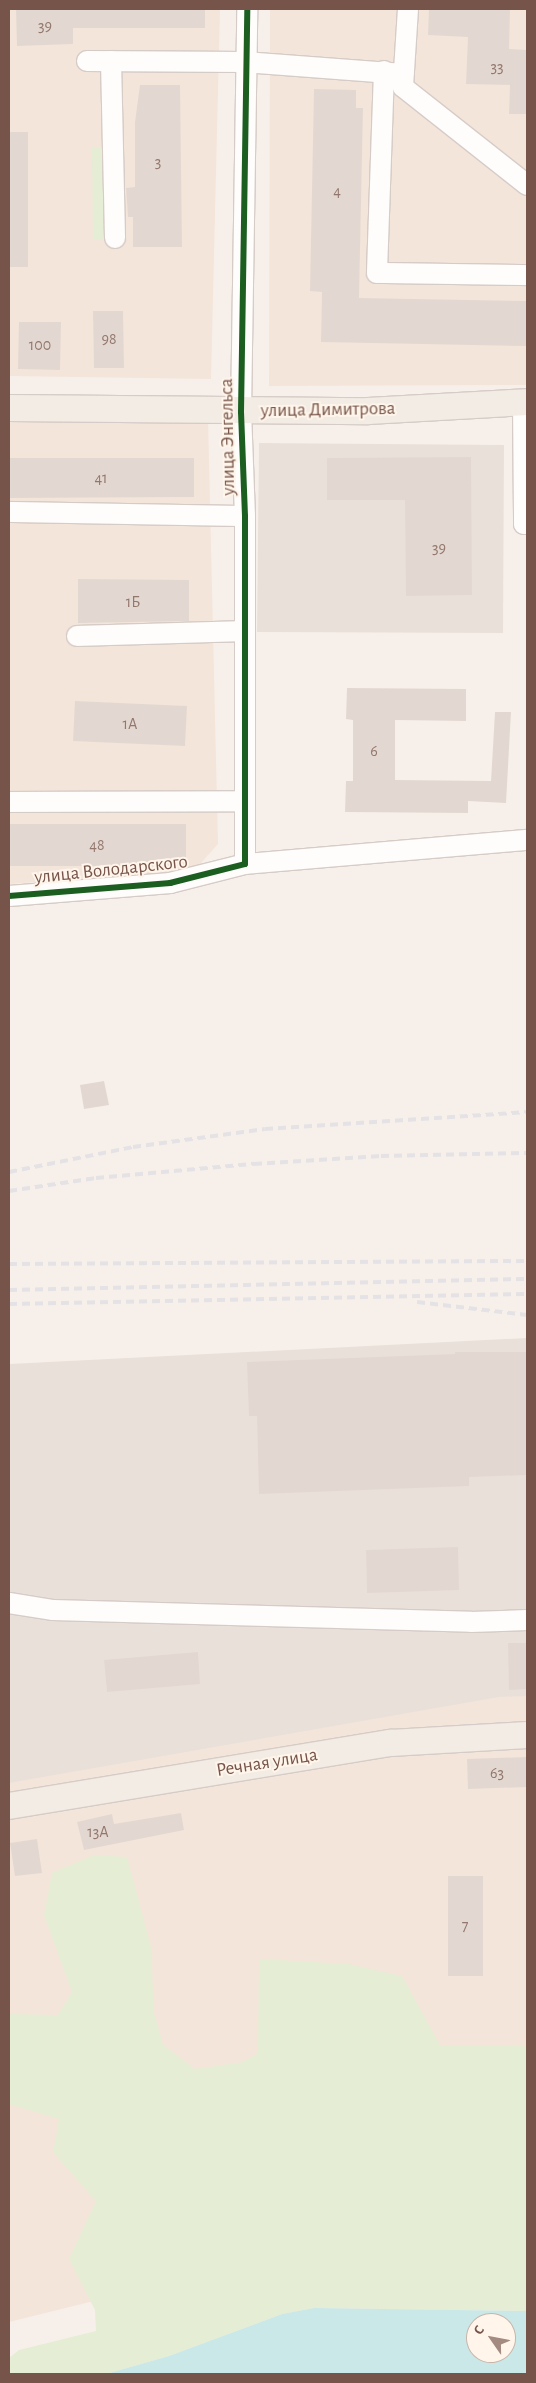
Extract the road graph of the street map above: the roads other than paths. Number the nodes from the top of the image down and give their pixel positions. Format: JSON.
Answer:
{"nodes":[{"id":1,"x":246,"y":9,"type":"edge"},
{"id":2,"x":408,"y":9,"type":"edge"},
{"id":3,"x":111,"y":61,"type":"junction"},
{"id":4,"x":87,"y":62,"type":"dead end"},
{"id":5,"x":244,"y":62,"type":"junction"},
{"id":6,"x":384,"y":71,"type":"junction"},
{"id":7,"x":404,"y":74,"type":"junction"},
{"id":8,"x":527,"y":185,"type":"edge"},
{"id":9,"x":115,"y":238,"type":"dead end"},
{"id":10,"x":527,"y":275,"type":"edge"},
{"id":11,"x":525,"y":402,"type":"edge"},
{"id":12,"x":9,"y":408,"type":"edge"},
{"id":13,"x":241,"y":412,"type":"junction"},
{"id":14,"x":9,"y":512,"type":"edge"},
{"id":15,"x":245,"y":516,"type":"junction"},
{"id":16,"x":527,"y":524,"type":"edge"},
{"id":17,"x":245,"y":631,"type":"junction"},
{"id":18,"x":77,"y":636,"type":"dead end"},
{"id":19,"x":245,"y":801,"type":"junction"},
{"id":20,"x":9,"y":802,"type":"edge"},
{"id":21,"x":527,"y":840,"type":"edge"},
{"id":22,"x":246,"y":864,"type":"junction"},
{"id":23,"x":9,"y":896,"type":"edge"},
{"id":24,"x":9,"y":1603,"type":"edge"},
{"id":25,"x":527,"y":1620,"type":"edge"},
{"id":26,"x":527,"y":1735,"type":"edge"},
{"id":27,"x":9,"y":1806,"type":"edge"}],
"edges":[{"from":1,"to":5,"type":"street","name":"улица Энгельса"},
{"from":2,"to":7,"type":"street"},
{"from":3,"to":4,"type":"street"},
{"from":3,"to":5,"type":"street"},
{"from":3,"to":9,"type":"street"},
{"from":5,"to":6,"type":"street"},
{"from":5,"to":13,"type":"street","name":"улица Энгельса"},
{"from":6,"to":7,"type":"street"},
{"from":6,"to":10,"type":"street"},
{"from":7,"to":8,"type":"street"},
{"from":11,"to":13,"type":"main road","name":"улица Димитрова"},
{"from":11,"to":16,"type":"street"},
{"from":12,"to":13,"type":"main road","name":"улица Димитрова"},
{"from":13,"to":15,"type":"street","name":"улица Энгельса"},
{"from":14,"to":15,"type":"street"},
{"from":15,"to":17,"type":"street","name":"улица Энгельса"},
{"from":17,"to":18,"type":"street"},
{"from":17,"to":19,"type":"street","name":"улица Энгельса"},
{"from":19,"to":20,"type":"street"},
{"from":19,"to":22,"type":"street","name":"улица Энгельса"},
{"from":21,"to":22,"type":"street","name":"улица Володарского"},
{"from":22,"to":23,"type":"street","name":"улица Володарского"},
{"from":24,"to":25,"type":"street"},
{"from":26,"to":27,"type":"main road","name":"Речная улица"}]}
